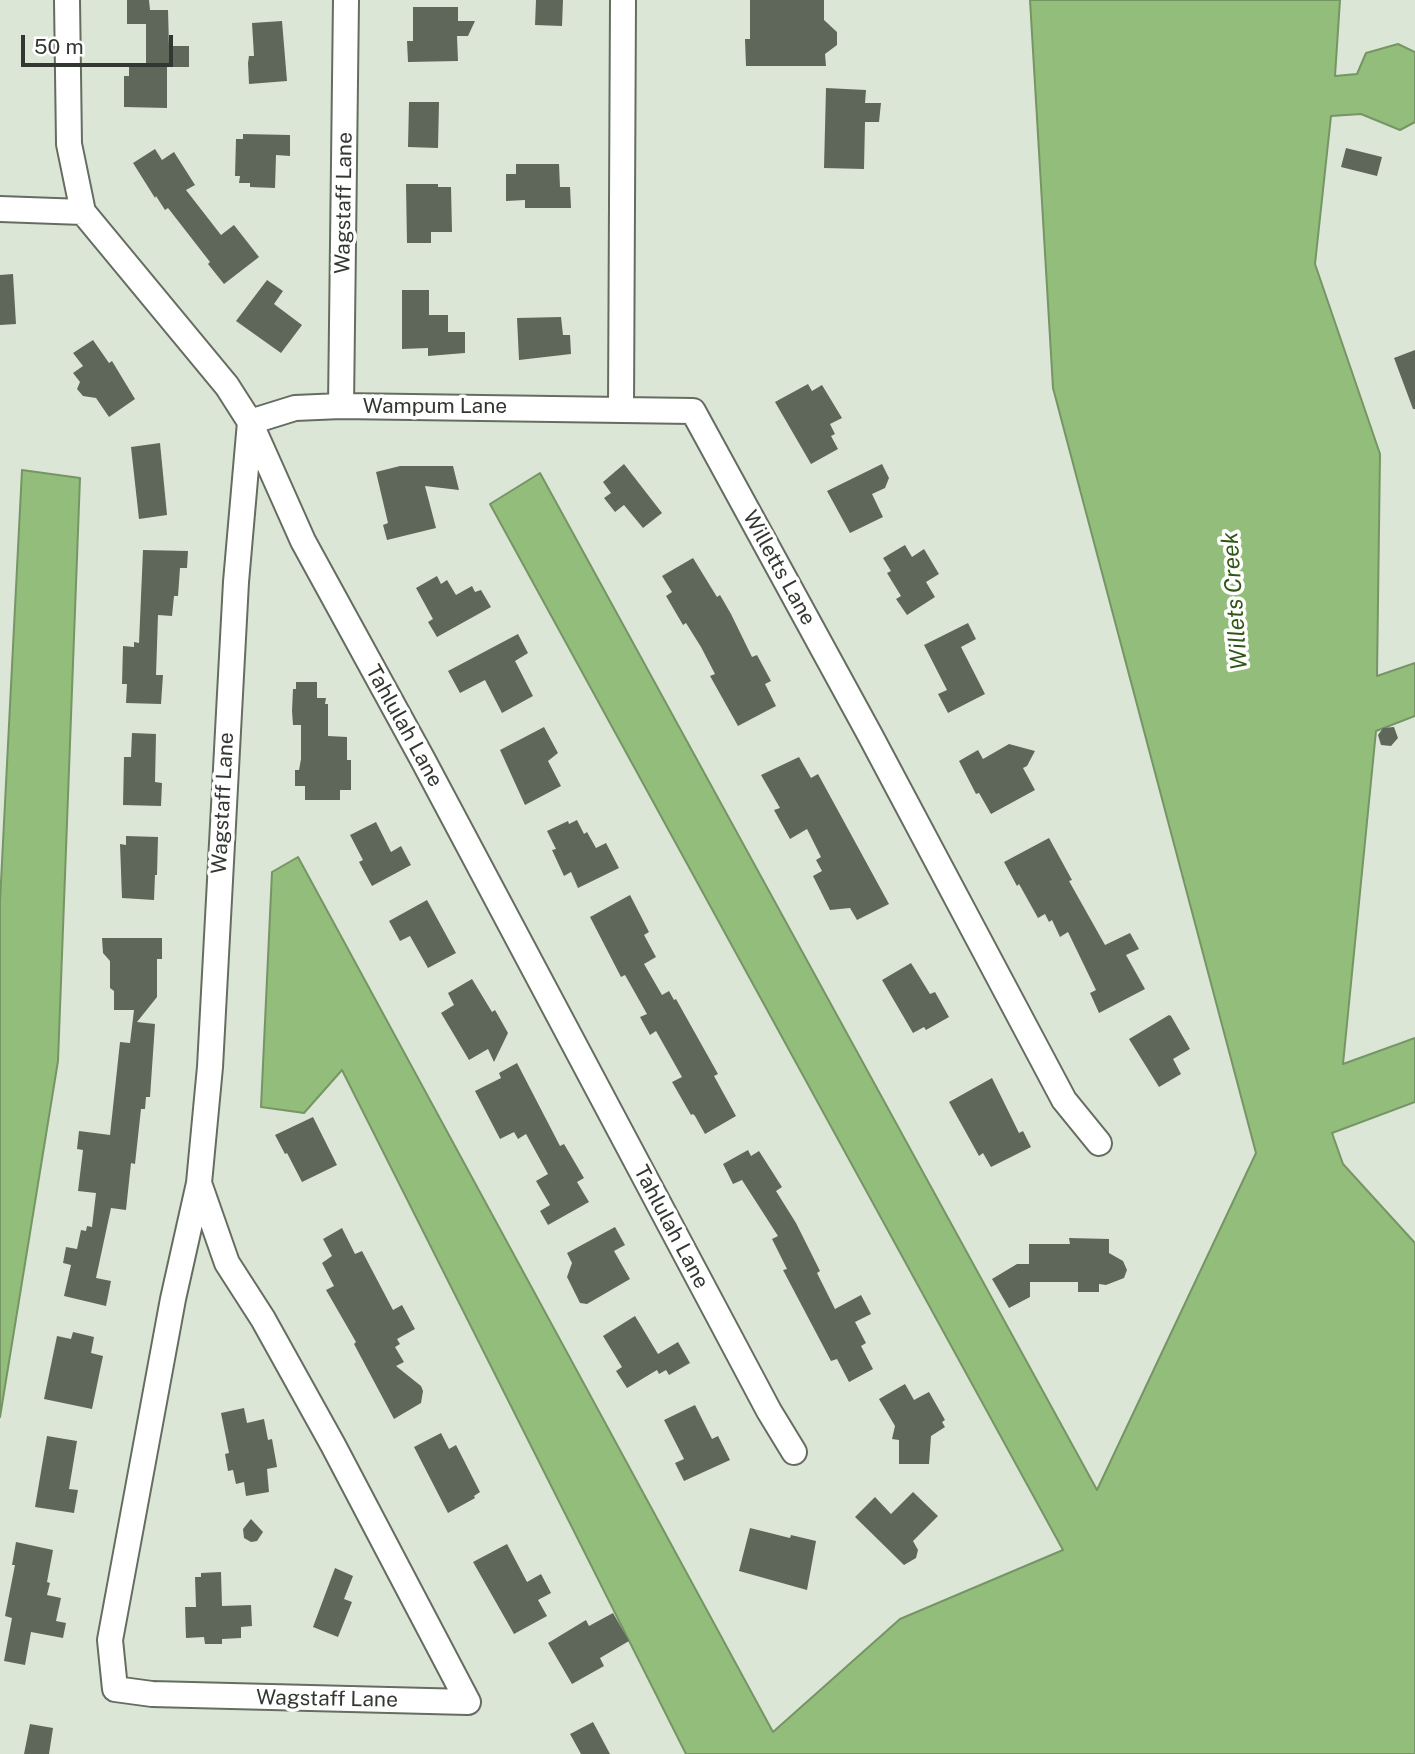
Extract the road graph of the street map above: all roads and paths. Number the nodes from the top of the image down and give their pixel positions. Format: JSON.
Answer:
{"nodes":[{"id":1,"x":67,"y":0,"type":"edge"},
{"id":2,"x":346,"y":0,"type":"edge"},
{"id":3,"x":623,"y":0,"type":"edge"},
{"id":4,"x":0,"y":209,"type":"edge"},
{"id":5,"x":83,"y":212,"type":"junction"},
{"id":6,"x":341,"y":406,"type":"junction"},
{"id":7,"x":621,"y":408,"type":"junction"},
{"id":8,"x":250,"y":422,"type":"junction"},
{"id":9,"x":1099,"y":1143,"type":"dead end"},
{"id":10,"x":199,"y":1184,"type":"junction"},
{"id":11,"x":794,"y":1452,"type":"dead end"}],
"edges":[{"from":1,"to":5,"type":"street","name":"Tahlulah Lane"},
{"from":2,"to":6,"type":"street","name":"Wagstaff Lane"},
{"from":3,"to":7,"type":"street"},
{"from":4,"to":5,"type":"street"},
{"from":5,"to":8,"type":"street","name":"Tahlulah Lane"},
{"from":6,"to":7,"type":"street","name":"Wampum Lane"},
{"from":6,"to":8,"type":"street","name":"Wampum Lane"},
{"from":7,"to":9,"type":"street","name":"Willetts Lane"},
{"from":8,"to":10,"type":"street","name":"Wagstaff Lane"},
{"from":8,"to":11,"type":"street","name":"Tahlulah Lane"},
{"from":10,"to":10,"type":"street","name":"Wagstaff Lane"}]}
